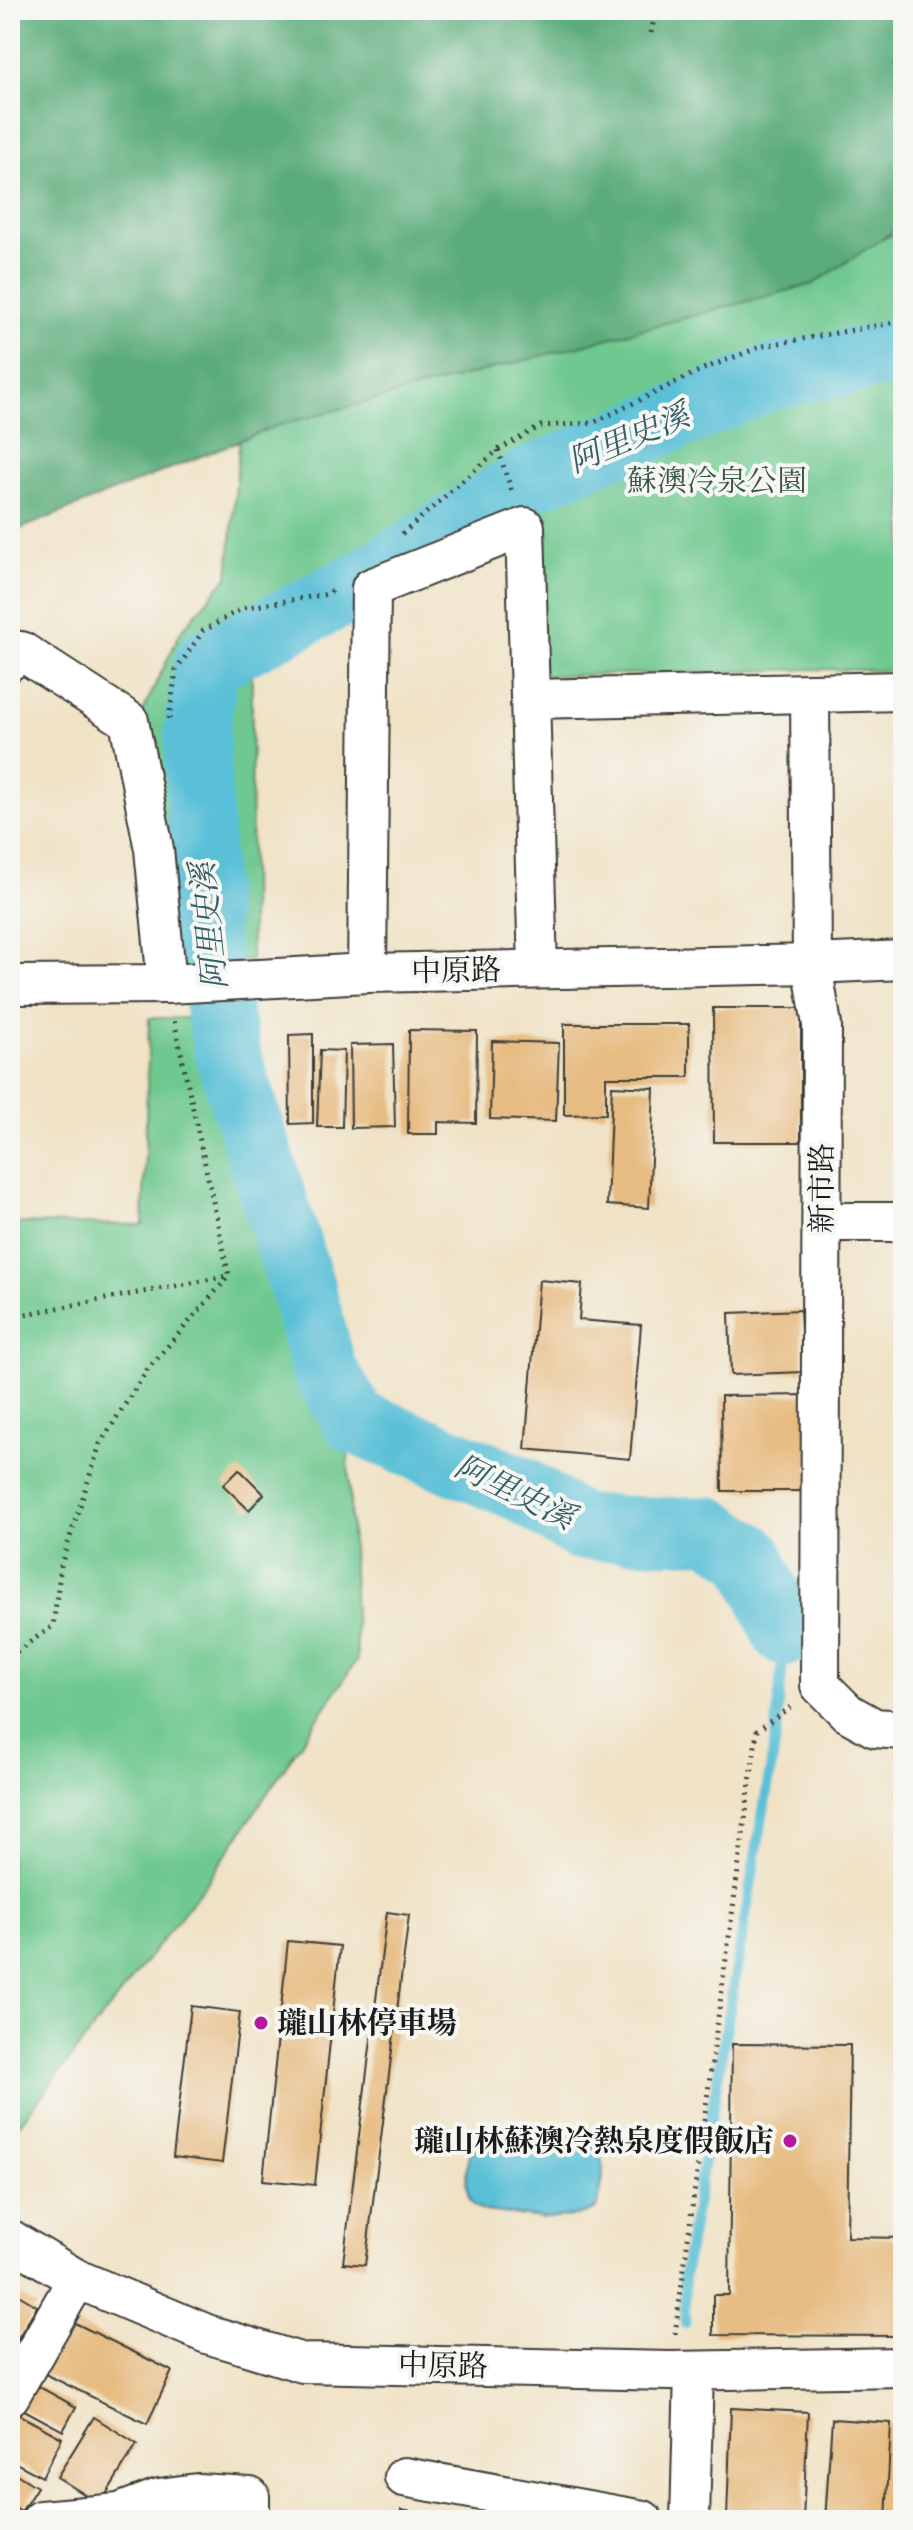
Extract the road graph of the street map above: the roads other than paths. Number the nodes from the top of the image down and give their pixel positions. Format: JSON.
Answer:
{"nodes":[{"id":1,"x":10,"y":661,"type":"edge"},
{"id":2,"x":903,"y":691,"type":"edge"},
{"id":3,"x":810,"y":693,"type":"junction"},
{"id":4,"x":531,"y":699,"type":"junction"},
{"id":5,"x":903,"y":960,"type":"edge"},
{"id":6,"x":812,"y":964,"type":"junction"},
{"id":7,"x":538,"y":969,"type":"junction"},
{"id":8,"x":367,"y":973,"type":"junction"},
{"id":9,"x":167,"y":984,"type":"junction"},
{"id":10,"x":10,"y":985,"type":"edge"},
{"id":11,"x":823,"y":1222,"type":"junction"},
{"id":12,"x":903,"y":1222,"type":"edge"},
{"id":13,"x":903,"y":1730,"type":"edge"},
{"id":14,"x":10,"y":2239,"type":"edge"},
{"id":15,"x":77,"y":2279,"type":"junction"},
{"id":16,"x":903,"y":2367,"type":"edge"},
{"id":17,"x":682,"y":2371,"type":"junction"},
{"id":18,"x":10,"y":2396,"type":"edge"},
{"id":19,"x":404,"y":2477,"type":"dead end"},
{"id":20,"x":250,"y":2508,"type":"edge"},
{"id":21,"x":10,"y":2517,"type":"edge"},
{"id":22,"x":40,"y":2520,"type":"edge"},
{"id":23,"x":643,"y":2520,"type":"edge"},
{"id":24,"x":690,"y":2520,"type":"edge"}],
"edges":[{"from":1,"to":9,"type":"street"},
{"from":2,"to":3,"type":"street"},
{"from":3,"to":4,"type":"street"},
{"from":3,"to":6,"type":"street","name":"新市路"},
{"from":4,"to":7,"type":"street"},
{"from":4,"to":8,"type":"street"},
{"from":5,"to":6,"type":"street","name":"中原路"},
{"from":6,"to":7,"type":"street","name":"中原路"},
{"from":6,"to":11,"type":"street","name":"新市路"},
{"from":7,"to":8,"type":"street","name":"中原路"},
{"from":8,"to":9,"type":"street","name":"中原路"},
{"from":9,"to":10,"type":"street","name":"中原路"},
{"from":11,"to":12,"type":"street"},
{"from":11,"to":13,"type":"street","name":"新市路"},
{"from":14,"to":15,"type":"street","name":"中原路"},
{"from":15,"to":17,"type":"street","name":"中原路"},
{"from":15,"to":18,"type":"street"},
{"from":16,"to":17,"type":"street","name":"中原路"},
{"from":17,"to":24,"type":"street"},
{"from":19,"to":23,"type":"street"},
{"from":20,"to":22,"type":"street"},
{"from":21,"to":22,"type":"street"}]}
